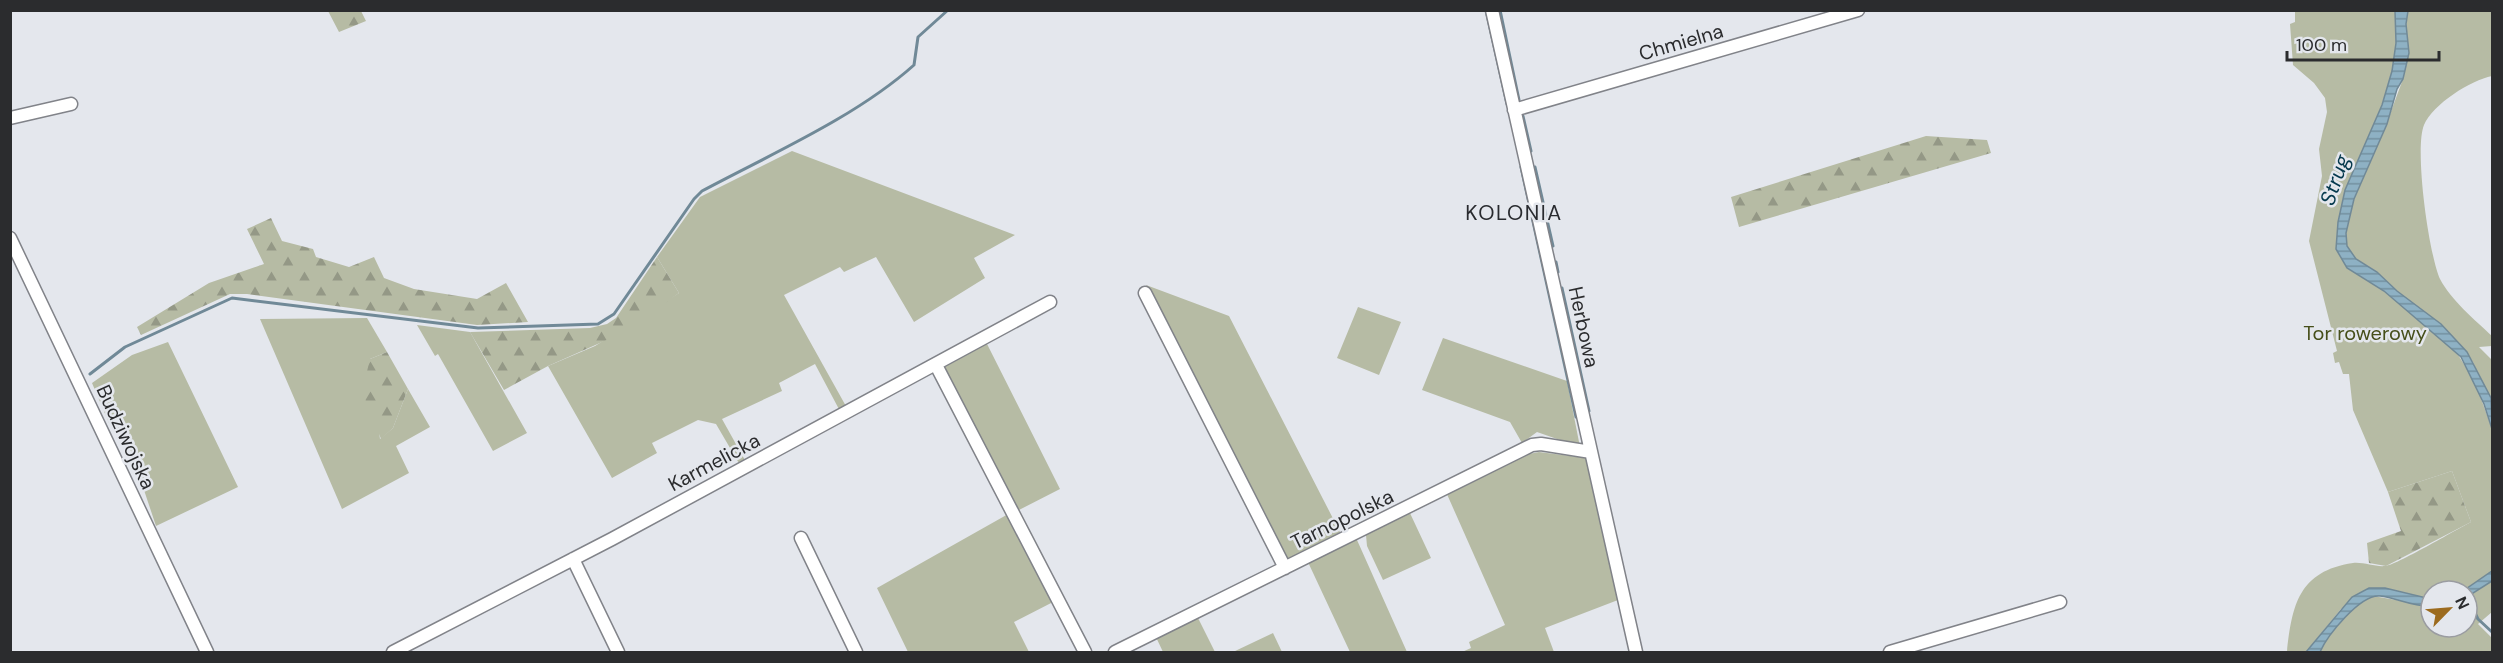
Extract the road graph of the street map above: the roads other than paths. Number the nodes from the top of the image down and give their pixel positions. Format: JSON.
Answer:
{"nodes":[{"id":1,"x":1858,"y":10,"type":"edge"},
{"id":2,"x":1495,"y":11,"type":"edge"},
{"id":3,"x":71,"y":105,"type":"dead end"},
{"id":4,"x":1514,"y":110,"type":"junction"},
{"id":5,"x":10,"y":118,"type":"edge"},
{"id":6,"x":10,"y":238,"type":"edge"},
{"id":7,"x":1145,"y":293,"type":"dead end"},
{"id":8,"x":1050,"y":302,"type":"dead end"},
{"id":9,"x":936,"y":365,"type":"junction"},
{"id":10,"x":1592,"y":452,"type":"junction"},
{"id":11,"x":801,"y":538,"type":"dead end"},
{"id":12,"x":573,"y":559,"type":"junction"},
{"id":13,"x":1285,"y":568,"type":"junction"},
{"id":14,"x":2060,"y":602,"type":"dead end"},
{"id":15,"x":207,"y":652,"type":"edge"},
{"id":16,"x":393,"y":652,"type":"edge"},
{"id":17,"x":618,"y":652,"type":"edge"},
{"id":18,"x":856,"y":652,"type":"edge"},
{"id":19,"x":1085,"y":652,"type":"edge"},
{"id":20,"x":1115,"y":652,"type":"edge"},
{"id":21,"x":1636,"y":652,"type":"edge"},
{"id":22,"x":1890,"y":652,"type":"edge"}],
"edges":[{"from":1,"to":4,"type":"street","name":"Chmielna"},
{"from":2,"to":4,"type":"street","name":"Herbowa"},
{"from":3,"to":5,"type":"street"},
{"from":4,"to":10,"type":"street","name":"Herbowa"},
{"from":6,"to":15,"type":"street","name":"Budziwojska"},
{"from":7,"to":13,"type":"street"},
{"from":8,"to":9,"type":"street","name":"Karmelicka"},
{"from":9,"to":12,"type":"street","name":"Karmelicka"},
{"from":9,"to":19,"type":"street"},
{"from":10,"to":13,"type":"street","name":"Tarnopolska"},
{"from":10,"to":21,"type":"street","name":"Herbowa"},
{"from":11,"to":18,"type":"street"},
{"from":12,"to":16,"type":"street","name":"Karmelicka"},
{"from":12,"to":17,"type":"street"},
{"from":13,"to":20,"type":"street","name":"Tarnopolska"},
{"from":14,"to":22,"type":"street"}]}
